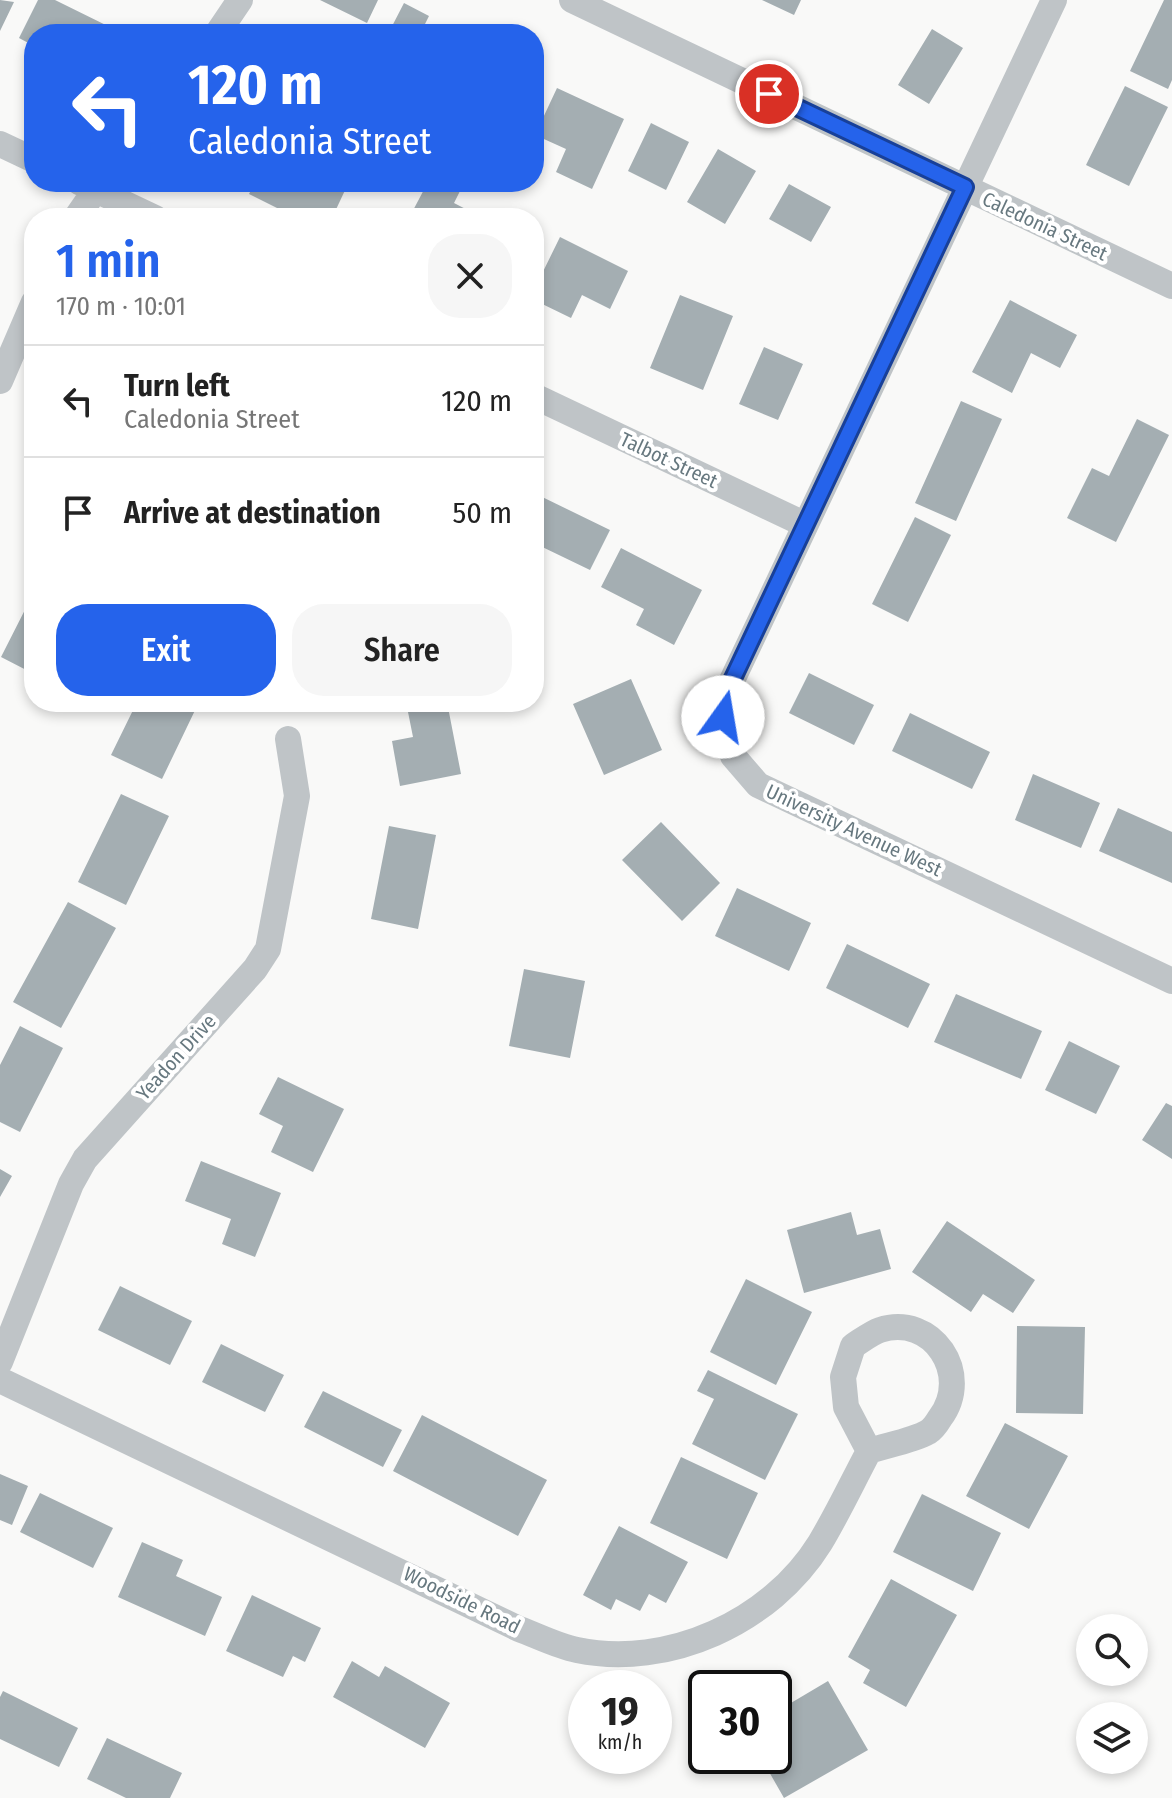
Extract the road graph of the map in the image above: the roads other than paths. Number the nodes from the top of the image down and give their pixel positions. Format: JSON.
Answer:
{"nodes":[{"id":1,"x":240,"y":0,"type":"edge"},
{"id":2,"x":572,"y":0,"type":"edge"},
{"id":3,"x":1054,"y":0,"type":"edge"},
{"id":4,"x":224,"y":24,"type":"edge"},
{"id":5,"x":0,"y":144,"type":"edge"},
{"id":6,"x":24,"y":155,"type":"edge"},
{"id":7,"x":965,"y":187,"type":"junction"},
{"id":8,"x":105,"y":192,"type":"edge"},
{"id":9,"x":136,"y":208,"type":"edge"},
{"id":10,"x":1172,"y":286,"type":"edge"},
{"id":11,"x":24,"y":325,"type":"edge"},
{"id":12,"x":0,"y":381,"type":"edge"},
{"id":13,"x":544,"y":401,"type":"edge"},
{"id":14,"x":804,"y":524,"type":"junction"},
{"id":15,"x":288,"y":739,"type":"dead end"},
{"id":16,"x":1172,"y":981,"type":"edge"},
{"id":17,"x":0,"y":1362,"type":"edge"},
{"id":18,"x":0,"y":1380,"type":"edge"},
{"id":19,"x":869,"y":1451,"type":"junction"}],
"edges":[{"from":1,"to":4,"type":"street"},
{"from":2,"to":7,"type":"street","name":"Caledonia Street"},
{"from":3,"to":7,"type":"street","name":"University Avenue West"},
{"from":5,"to":6,"type":"street"},
{"from":7,"to":10,"type":"street","name":"Caledonia Street"},
{"from":7,"to":14,"type":"street","name":"University Avenue West"},
{"from":8,"to":9,"type":"street"},
{"from":11,"to":12,"type":"street"},
{"from":13,"to":14,"type":"street","name":"Talbot Street"},
{"from":14,"to":16,"type":"street","name":"University Avenue West"},
{"from":15,"to":17,"type":"street","name":"Yeadon Drive"},
{"from":18,"to":19,"type":"street","name":"Woodside Road"},
{"from":19,"to":19,"type":"street"}]}
